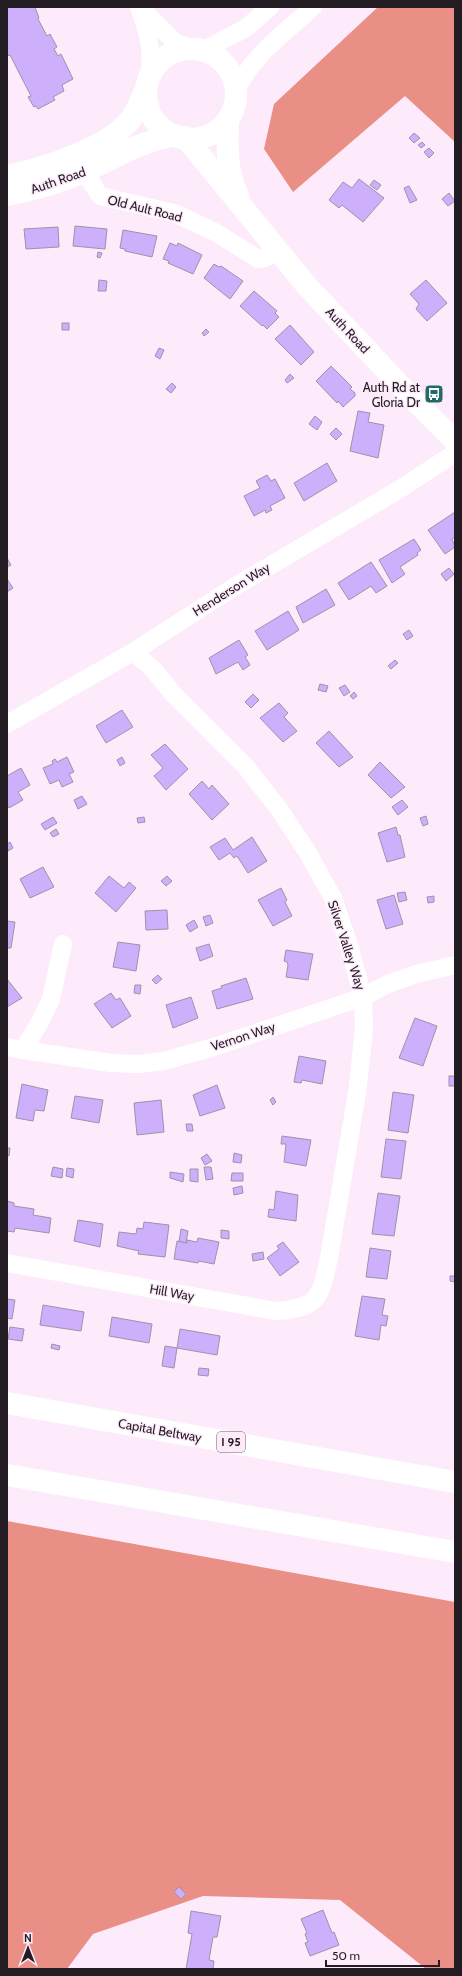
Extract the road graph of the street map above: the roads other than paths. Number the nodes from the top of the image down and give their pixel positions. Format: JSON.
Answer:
{"nodes":[{"id":1,"x":139,"y":7,"type":"edge"},
{"id":2,"x":270,"y":7,"type":"edge"},
{"id":3,"x":313,"y":7,"type":"edge"},
{"id":4,"x":197,"y":50,"type":"junction"},
{"id":5,"x":148,"y":81,"type":"junction"},
{"id":6,"x":236,"y":91,"type":"junction"},
{"id":7,"x":228,"y":120,"type":"junction"},
{"id":8,"x":180,"y":136,"type":"junction"},
{"id":9,"x":84,"y":171,"type":"junction"},
{"id":10,"x":7,"y":176,"type":"edge"},
{"id":11,"x":7,"y":195,"type":"edge"},
{"id":12,"x":248,"y":214,"type":"junction"},
{"id":13,"x":278,"y":250,"type":"junction"},
{"id":14,"x":455,"y":441,"type":"edge"},
{"id":15,"x":455,"y":453,"type":"edge"},
{"id":16,"x":134,"y":652,"type":"junction"},
{"id":17,"x":7,"y":724,"type":"edge"},
{"id":18,"x":63,"y":944,"type":"dead end"},
{"id":19,"x":455,"y":965,"type":"edge"},
{"id":20,"x":363,"y":997,"type":"junction"},
{"id":21,"x":15,"y":1049,"type":"edge"},
{"id":22,"x":7,"y":1263,"type":"edge"},
{"id":23,"x":323,"y":1282,"type":"joint"},
{"id":24,"x":7,"y":1403,"type":"edge"},
{"id":25,"x":7,"y":1475,"type":"edge"},
{"id":26,"x":455,"y":1482,"type":"edge"},
{"id":27,"x":455,"y":1552,"type":"edge"}],
"edges":[{"from":1,"to":4,"type":"street"},
{"from":1,"to":5,"type":"street"},
{"from":2,"to":4,"type":"street"},
{"from":3,"to":6,"type":"street"},
{"from":4,"to":5,"type":"main road"},
{"from":4,"to":6,"type":"main road"},
{"from":5,"to":8,"type":"main road"},
{"from":5,"to":10,"type":"main road","name":"Auth Road"},
{"from":6,"to":7,"type":"main road"},
{"from":7,"to":8,"type":"main road"},
{"from":7,"to":12,"type":"main road","name":"Auth Road"},
{"from":8,"to":9,"type":"main road","name":"Auth Road"},
{"from":8,"to":12,"type":"main road","name":"Auth Road"},
{"from":9,"to":11,"type":"main road","name":"Auth Road"},
{"from":9,"to":13,"type":"street","name":"Old Ault Road"},
{"from":12,"to":13,"type":"main road","name":"Auth Road"},
{"from":13,"to":14,"type":"main road","name":"Auth Road"},
{"from":15,"to":16,"type":"street","name":"Henderson Way"},
{"from":16,"to":17,"type":"street","name":"Henderson Way"},
{"from":16,"to":20,"type":"street","name":"Silver Valley Way"},
{"from":18,"to":21,"type":"street","name":"Vernon Way"},
{"from":19,"to":20,"type":"street","name":"Vernon Way"},
{"from":20,"to":21,"type":"street","name":"Vernon Way"},
{"from":20,"to":23,"type":"street","name":"Silver Valley Way"},
{"from":22,"to":23,"type":"street","name":"Hill Way"},
{"from":24,"to":26,"type":"main road","name":"Capital Beltway","number":"I 95"},
{"from":25,"to":27,"type":"main road"}]}
